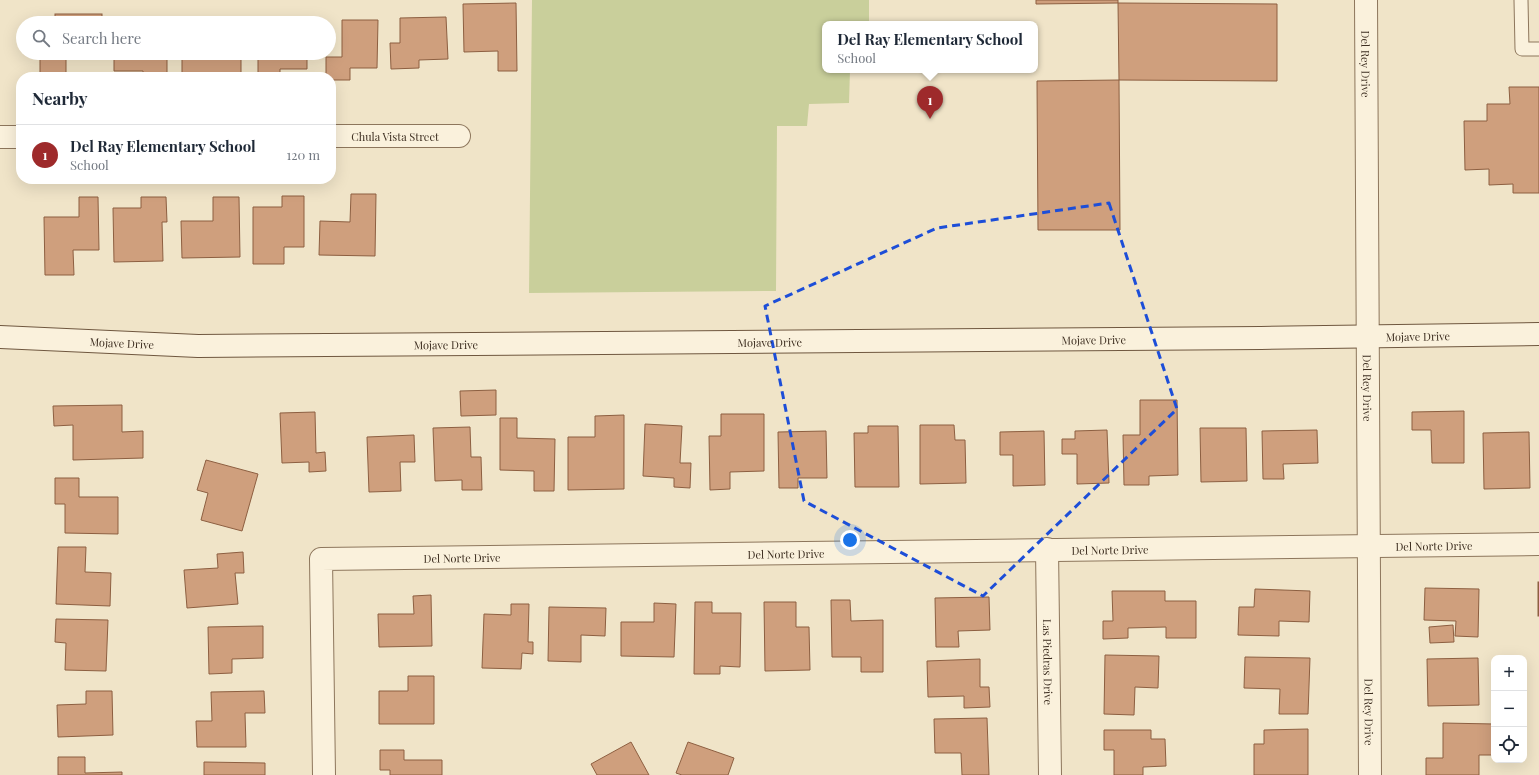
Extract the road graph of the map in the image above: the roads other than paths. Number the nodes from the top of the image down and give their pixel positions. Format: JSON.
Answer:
{"nodes":[{"id":1,"x":1366,"y":0,"type":"edge"},
{"id":2,"x":1521,"y":0,"type":"edge"},
{"id":3,"x":1539,"y":49,"type":"edge"},
{"id":4,"x":336,"y":136,"type":"edge"},
{"id":5,"x":459,"y":136,"type":"dead end"},
{"id":6,"x":0,"y":137,"type":"edge"},
{"id":7,"x":16,"y":137,"type":"edge"},
{"id":8,"x":1539,"y":334,"type":"edge"},
{"id":9,"x":0,"y":337,"type":"edge"},
{"id":10,"x":1367,"y":337,"type":"junction"},
{"id":11,"x":1539,"y":544,"type":"edge"},
{"id":12,"x":1369,"y":545,"type":"junction"},
{"id":13,"x":1047,"y":549,"type":"junction"},
{"id":14,"x":324,"y":775,"type":"edge"},
{"id":15,"x":1050,"y":775,"type":"edge"},
{"id":16,"x":1370,"y":775,"type":"edge"}],
"edges":[{"from":1,"to":10,"type":"street","name":"Del Rey Drive"},
{"from":2,"to":3,"type":"lane"},
{"from":4,"to":5,"type":"street","name":"Chula Vista Street"},
{"from":6,"to":7,"type":"street"},
{"from":8,"to":10,"type":"street","name":"Mojave Drive"},
{"from":9,"to":10,"type":"street","name":"Mojave Drive"},
{"from":10,"to":12,"type":"street","name":"Del Rey Drive"},
{"from":11,"to":12,"type":"street","name":"Del Norte Drive"},
{"from":12,"to":13,"type":"street","name":"Del Norte Drive"},
{"from":12,"to":16,"type":"street","name":"Del Rey Drive"},
{"from":13,"to":14,"type":"street","name":"Del Norte Drive"},
{"from":13,"to":15,"type":"street","name":"Las Piedras Drive"}]}
